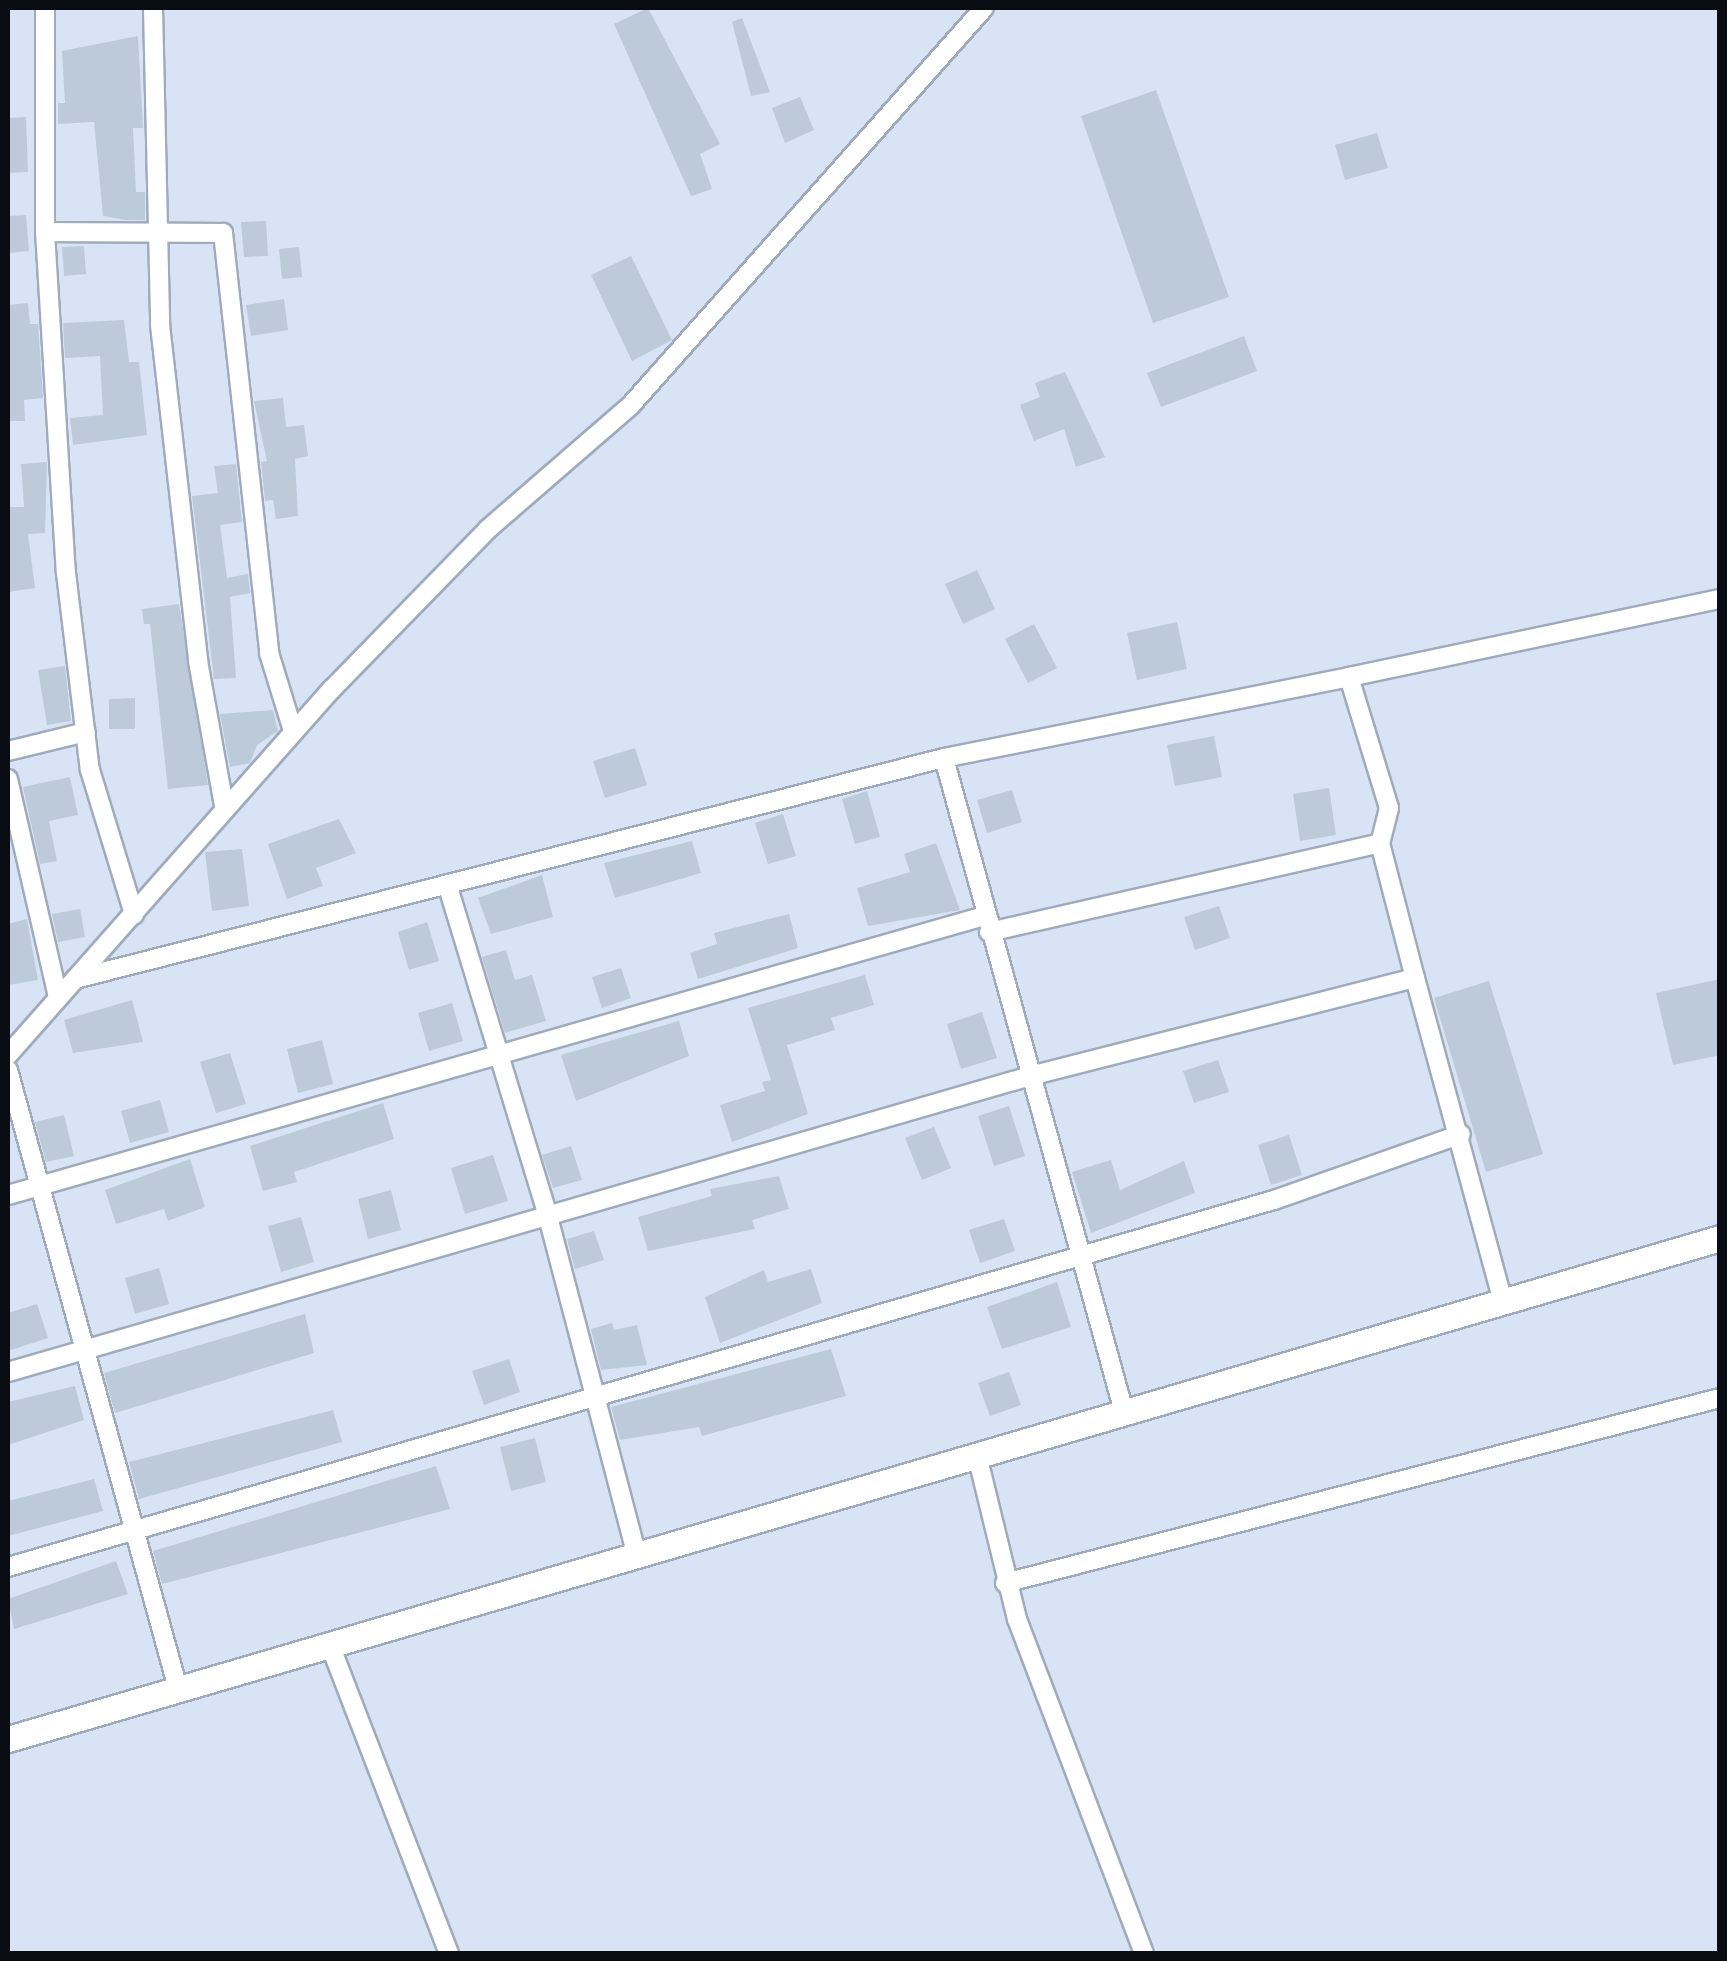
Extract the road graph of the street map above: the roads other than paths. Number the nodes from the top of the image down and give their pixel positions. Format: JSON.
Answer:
{"nodes":[{"id":1,"x":45,"y":8,"type":"edge"},
{"id":2,"x":153,"y":8,"type":"edge"},
{"id":3,"x":984,"y":8,"type":"edge"},
{"id":4,"x":46,"y":232,"type":"junction"},
{"id":5,"x":159,"y":233,"type":"junction"},
{"id":6,"x":1720,"y":599,"type":"edge"},
{"id":7,"x":1350,"y":677,"type":"junction"},
{"id":8,"x":293,"y":731,"type":"junction"},
{"id":9,"x":86,"y":732,"type":"junction"},
{"id":10,"x":8,"y":751,"type":"edge"},
{"id":11,"x":944,"y":758,"type":"junction"},
{"id":12,"x":8,"y":778,"type":"edge"},
{"id":13,"x":224,"y":805,"type":"junction"},
{"id":14,"x":1380,"y":842,"type":"junction"},
{"id":15,"x":448,"y":887,"type":"junction"},
{"id":16,"x":134,"y":914,"type":"junction"},
{"id":17,"x":987,"y":924,"type":"junction"},
{"id":18,"x":1416,"y":978,"type":"junction"},
{"id":19,"x":74,"y":979,"type":"junction"},
{"id":20,"x":58,"y":997,"type":"junction"},
{"id":21,"x":500,"y":1052,"type":"junction"},
{"id":22,"x":8,"y":1056,"type":"edge"},
{"id":23,"x":8,"y":1070,"type":"edge"},
{"id":24,"x":1030,"y":1076,"type":"junction"},
{"id":25,"x":1460,"y":1134,"type":"junction"},
{"id":26,"x":43,"y":1186,"type":"junction"},
{"id":27,"x":8,"y":1195,"type":"edge"},
{"id":28,"x":547,"y":1213,"type":"junction"},
{"id":29,"x":1720,"y":1238,"type":"edge"},
{"id":30,"x":1080,"y":1255,"type":"junction"},
{"id":31,"x":1503,"y":1302,"type":"junction"},
{"id":32,"x":84,"y":1350,"type":"junction"},
{"id":33,"x":8,"y":1372,"type":"edge"},
{"id":34,"x":591,"y":1398,"type":"junction"},
{"id":35,"x":1720,"y":1398,"type":"edge"},
{"id":36,"x":1124,"y":1412,"type":"junction"},
{"id":37,"x":978,"y":1455,"type":"junction"},
{"id":38,"x":137,"y":1529,"type":"junction"},
{"id":39,"x":637,"y":1555,"type":"junction"},
{"id":40,"x":8,"y":1568,"type":"edge"},
{"id":41,"x":1005,"y":1583,"type":"junction"},
{"id":42,"x":330,"y":1645,"type":"junction"},
{"id":43,"x":178,"y":1690,"type":"junction"},
{"id":44,"x":8,"y":1740,"type":"edge"},
{"id":45,"x":449,"y":1954,"type":"edge"},
{"id":46,"x":1144,"y":1954,"type":"edge"}],
"edges":[{"from":1,"to":4,"type":"street"},
{"from":2,"to":5,"type":"street"},
{"from":3,"to":8,"type":"street"},
{"from":4,"to":5,"type":"street"},
{"from":4,"to":9,"type":"street"},
{"from":5,"to":8,"type":"street"},
{"from":5,"to":13,"type":"street"},
{"from":6,"to":7,"type":"street"},
{"from":7,"to":11,"type":"street"},
{"from":7,"to":14,"type":"street"},
{"from":8,"to":13,"type":"street"},
{"from":9,"to":10,"type":"street"},
{"from":9,"to":16,"type":"street"},
{"from":11,"to":15,"type":"street"},
{"from":11,"to":17,"type":"street"},
{"from":12,"to":20,"type":"street"},
{"from":13,"to":16,"type":"street"},
{"from":14,"to":17,"type":"street"},
{"from":14,"to":18,"type":"street"},
{"from":15,"to":19,"type":"street"},
{"from":15,"to":21,"type":"street"},
{"from":16,"to":19,"type":"street"},
{"from":17,"to":21,"type":"street"},
{"from":17,"to":24,"type":"street"},
{"from":18,"to":24,"type":"street"},
{"from":18,"to":25,"type":"street"},
{"from":19,"to":20,"type":"street"},
{"from":20,"to":22,"type":"street"},
{"from":21,"to":26,"type":"street"},
{"from":21,"to":28,"type":"street"},
{"from":23,"to":26,"type":"street"},
{"from":24,"to":28,"type":"street"},
{"from":24,"to":30,"type":"street"},
{"from":25,"to":30,"type":"street"},
{"from":25,"to":31,"type":"street"},
{"from":26,"to":27,"type":"street"},
{"from":26,"to":32,"type":"street"},
{"from":28,"to":32,"type":"street"},
{"from":28,"to":34,"type":"street"},
{"from":29,"to":31,"type":"main road"},
{"from":30,"to":34,"type":"street"},
{"from":30,"to":36,"type":"street"},
{"from":31,"to":36,"type":"main road"},
{"from":32,"to":33,"type":"street"},
{"from":32,"to":38,"type":"street"},
{"from":34,"to":38,"type":"street"},
{"from":34,"to":39,"type":"street"},
{"from":35,"to":41,"type":"street"},
{"from":36,"to":37,"type":"main road"},
{"from":37,"to":39,"type":"main road"},
{"from":37,"to":41,"type":"street"},
{"from":38,"to":40,"type":"street"},
{"from":38,"to":43,"type":"street"},
{"from":39,"to":42,"type":"main road"},
{"from":41,"to":46,"type":"street"},
{"from":42,"to":43,"type":"main road"},
{"from":42,"to":45,"type":"street"},
{"from":43,"to":44,"type":"main road"}]}
